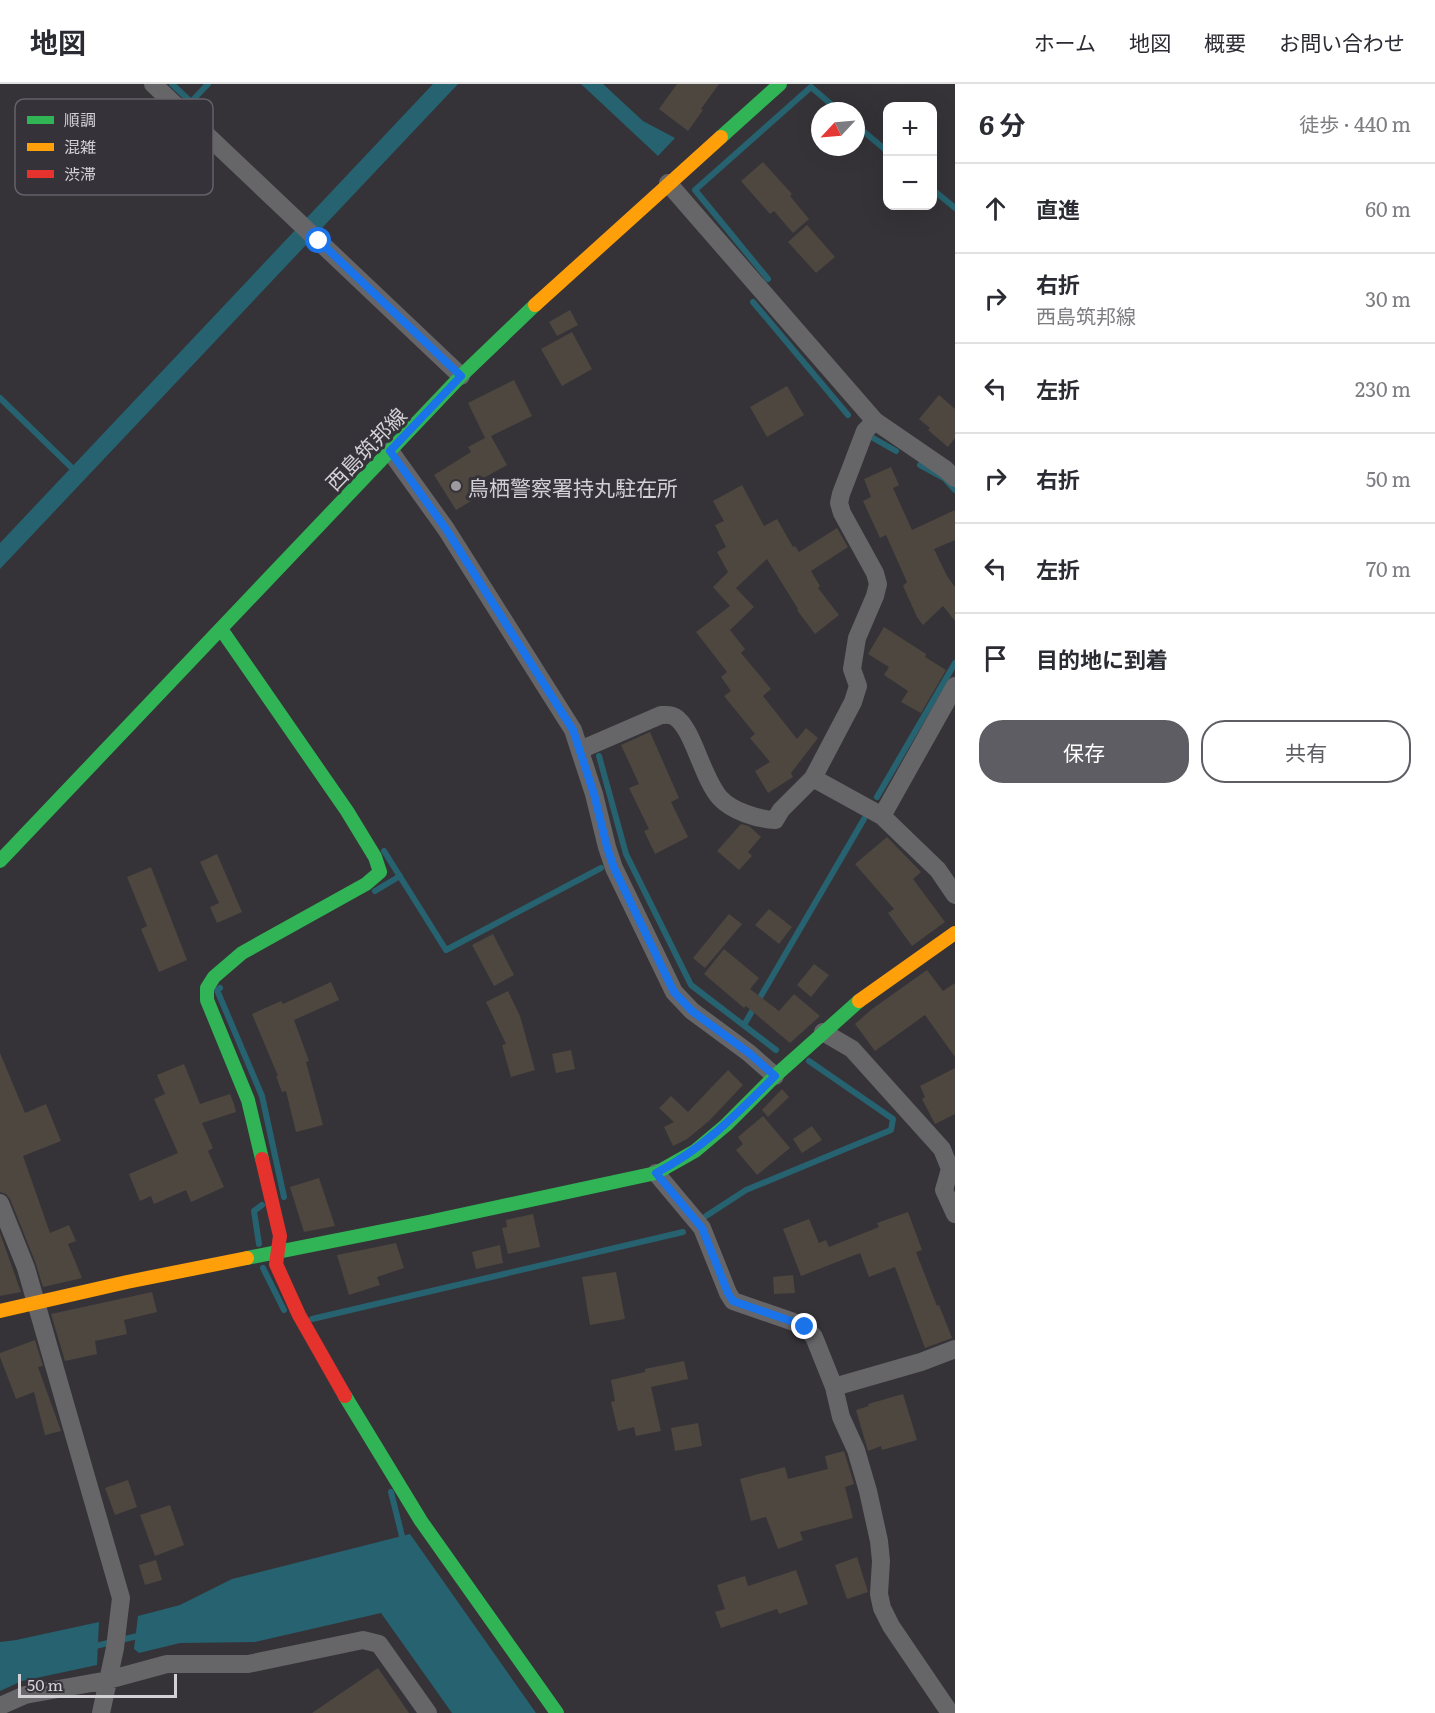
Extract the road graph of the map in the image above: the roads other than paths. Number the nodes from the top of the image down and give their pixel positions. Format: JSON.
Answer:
{"nodes":[{"id":1,"x":153,"y":84,"type":"edge"},
{"id":2,"x":780,"y":84,"type":"edge"},
{"id":3,"x":169,"y":99,"type":"edge"},
{"id":4,"x":213,"y":141,"type":"edge"},
{"id":5,"x":668,"y":183,"type":"junction"},
{"id":6,"x":461,"y":376,"type":"junction"},
{"id":7,"x":875,"y":421,"type":"junction"},
{"id":8,"x":390,"y":451,"type":"junction"},
{"id":9,"x":955,"y":478,"type":"edge"},
{"id":10,"x":221,"y":629,"type":"junction"},
{"id":11,"x":955,"y":686,"type":"edge"},
{"id":12,"x":580,"y":750,"type":"junction"},
{"id":13,"x":813,"y":778,"type":"junction"},
{"id":14,"x":882,"y":816,"type":"junction"},
{"id":15,"x":0,"y":861,"type":"edge"},
{"id":16,"x":955,"y":895,"type":"edge"},
{"id":17,"x":955,"y":933,"type":"edge"},
{"id":18,"x":823,"y":1032,"type":"junction"},
{"id":19,"x":775,"y":1076,"type":"junction"},
{"id":20,"x":952,"y":1170,"type":"edge"},
{"id":21,"x":656,"y":1173,"type":"junction"},
{"id":22,"x":0,"y":1203,"type":"edge"},
{"id":23,"x":955,"y":1214,"type":"edge"},
{"id":24,"x":278,"y":1251,"type":"junction"},
{"id":25,"x":36,"y":1304,"type":"junction"},
{"id":26,"x":0,"y":1311,"type":"edge"},
{"id":27,"x":955,"y":1349,"type":"edge"},
{"id":28,"x":834,"y":1387,"type":"junction"},
{"id":29,"x":108,"y":1680,"type":"junction"},
{"id":30,"x":0,"y":1706,"type":"edge"},
{"id":31,"x":101,"y":1713,"type":"edge"},
{"id":32,"x":428,"y":1713,"type":"edge"},
{"id":33,"x":557,"y":1713,"type":"edge"},
{"id":34,"x":950,"y":1713,"type":"edge"}],
"edges":[{"from":1,"to":3,"type":"street"},
{"from":2,"to":5,"type":"street","name":"西島筑邦線"},
{"from":4,"to":6,"type":"street"},
{"from":5,"to":6,"type":"street","name":"西島筑邦線"},
{"from":5,"to":7,"type":"street"},
{"from":6,"to":8,"type":"street","name":"西島筑邦線"},
{"from":7,"to":9,"type":"street"},
{"from":7,"to":13,"type":"street"},
{"from":8,"to":10,"type":"street","name":"西島筑邦線"},
{"from":8,"to":12,"type":"street"},
{"from":10,"to":15,"type":"street","name":"西島筑邦線"},
{"from":10,"to":24,"type":"street"},
{"from":11,"to":14,"type":"street"},
{"from":12,"to":13,"type":"street"},
{"from":12,"to":19,"type":"street"},
{"from":13,"to":14,"type":"street"},
{"from":14,"to":16,"type":"street"},
{"from":17,"to":18,"type":"street"},
{"from":18,"to":19,"type":"street"},
{"from":18,"to":20,"type":"street"},
{"from":19,"to":21,"type":"street"},
{"from":20,"to":23,"type":"street"},
{"from":21,"to":24,"type":"street"},
{"from":21,"to":28,"type":"street"},
{"from":22,"to":25,"type":"street"},
{"from":24,"to":25,"type":"street"},
{"from":24,"to":33,"type":"street"},
{"from":25,"to":26,"type":"street"},
{"from":25,"to":29,"type":"street"},
{"from":27,"to":28,"type":"street"},
{"from":28,"to":34,"type":"street"},
{"from":29,"to":30,"type":"street"},
{"from":29,"to":31,"type":"street"},
{"from":29,"to":32,"type":"street"}]}
